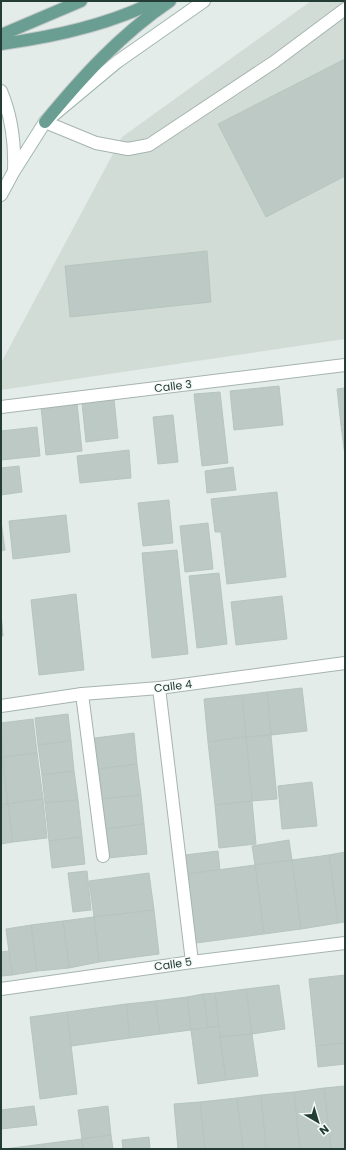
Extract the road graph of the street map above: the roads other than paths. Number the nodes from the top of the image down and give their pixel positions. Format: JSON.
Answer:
{"nodes":[{"id":1,"x":81,"y":1,"type":"edge"},
{"id":2,"x":156,"y":1,"type":"edge"},
{"id":3,"x":170,"y":1,"type":"edge"},
{"id":4,"x":204,"y":1,"type":"edge"},
{"id":5,"x":345,"y":9,"type":"edge"},
{"id":6,"x":1,"y":35,"type":"edge"},
{"id":7,"x":1,"y":44,"type":"edge"},
{"id":8,"x":1,"y":91,"type":"edge"},
{"id":9,"x":45,"y":122,"type":"junction"},
{"id":10,"x":14,"y":171,"type":"junction"},
{"id":11,"x":1,"y":195,"type":"edge"},
{"id":12,"x":345,"y":365,"type":"edge"},
{"id":13,"x":1,"y":407,"type":"edge"},
{"id":14,"x":345,"y":662,"type":"edge"},
{"id":15,"x":159,"y":688,"type":"junction"},
{"id":16,"x":82,"y":694,"type":"junction"},
{"id":17,"x":1,"y":706,"type":"edge"},
{"id":18,"x":103,"y":856,"type":"dead end"},
{"id":19,"x":345,"y":943,"type":"edge"},
{"id":20,"x":192,"y":962,"type":"junction"},
{"id":21,"x":1,"y":989,"type":"edge"}],
"edges":[{"from":1,"to":6,"type":"main road"},
{"from":2,"to":7,"type":"main road"},
{"from":3,"to":9,"type":"main road"},
{"from":4,"to":9,"type":"street"},
{"from":5,"to":9,"type":"street"},
{"from":8,"to":10,"type":"street"},
{"from":9,"to":10,"type":"street"},
{"from":10,"to":11,"type":"street"},
{"from":12,"to":13,"type":"street","name":"Calle 3"},
{"from":14,"to":15,"type":"street","name":"Calle 4"},
{"from":15,"to":16,"type":"street","name":"Calle 4"},
{"from":15,"to":20,"type":"street"},
{"from":16,"to":17,"type":"street","name":"Calle 4"},
{"from":16,"to":18,"type":"street"},
{"from":19,"to":20,"type":"street","name":"Calle 5"},
{"from":20,"to":21,"type":"street","name":"Calle 5"}]}
